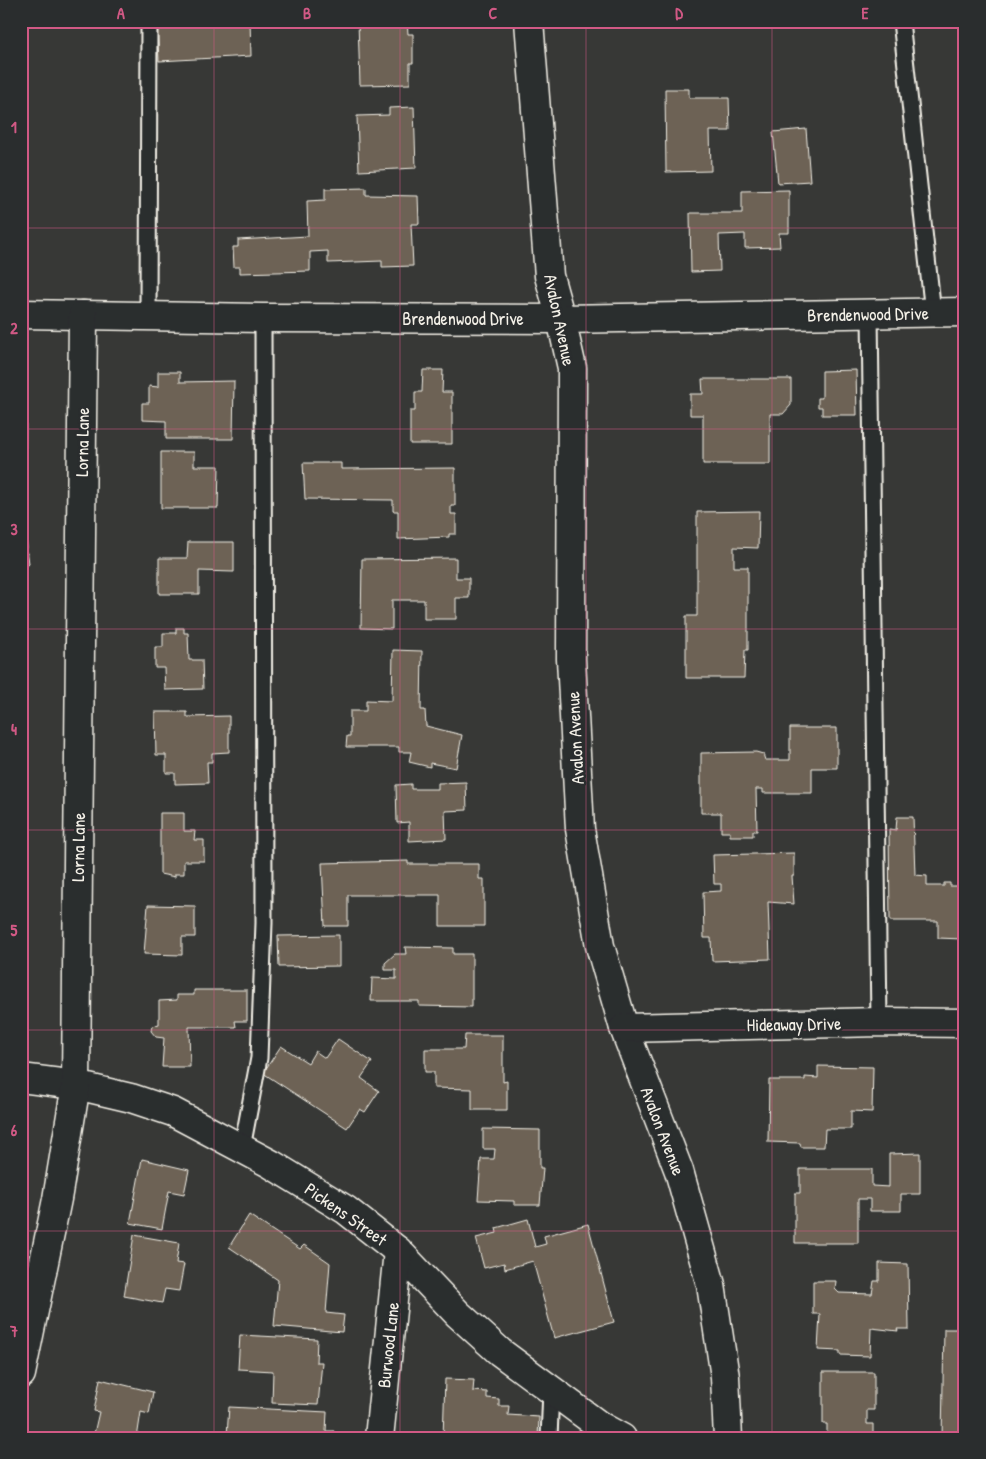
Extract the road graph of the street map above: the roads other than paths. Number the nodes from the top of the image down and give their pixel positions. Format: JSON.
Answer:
{"nodes":[{"id":1,"x":149,"y":21,"type":"edge"},
{"id":2,"x":529,"y":21,"type":"edge"},
{"id":3,"x":901,"y":21,"type":"edge"},
{"id":4,"x":965,"y":312,"type":"edge"},
{"id":5,"x":934,"y":313,"type":"junction"},
{"id":6,"x":21,"y":314,"type":"edge"},
{"id":7,"x":870,"y":314,"type":"junction"},
{"id":8,"x":148,"y":315,"type":"junction"},
{"id":9,"x":83,"y":316,"type":"junction"},
{"id":10,"x":263,"y":318,"type":"junction"},
{"id":11,"x":561,"y":319,"type":"junction"},
{"id":12,"x":879,"y":1022,"type":"junction"},
{"id":13,"x":965,"y":1023,"type":"edge"},
{"id":14,"x":624,"y":1028,"type":"junction"},
{"id":15,"x":21,"y":1078,"type":"edge"},
{"id":16,"x":76,"y":1085,"type":"junction"},
{"id":17,"x":242,"y":1148,"type":"junction"},
{"id":18,"x":398,"y":1251,"type":"junction"},
{"id":19,"x":21,"y":1374,"type":"edge"},
{"id":20,"x":551,"y":1390,"type":"junction"},
{"id":21,"x":379,"y":1438,"type":"edge"},
{"id":22,"x":549,"y":1438,"type":"edge"},
{"id":23,"x":622,"y":1438,"type":"edge"},
{"id":24,"x":728,"y":1438,"type":"edge"}],
"edges":[{"from":1,"to":8,"type":"lane"},
{"from":2,"to":11,"type":"street","name":"Avalon Avenue"},
{"from":3,"to":5,"type":"lane"},
{"from":4,"to":5,"type":"street","name":"Brendenwood Drive"},
{"from":5,"to":7,"type":"street","name":"Brendenwood Drive"},
{"from":6,"to":9,"type":"street","name":"Brendenwood Drive"},
{"from":7,"to":11,"type":"street","name":"Brendenwood Drive"},
{"from":7,"to":12,"type":"lane"},
{"from":8,"to":9,"type":"street","name":"Brendenwood Drive"},
{"from":8,"to":10,"type":"street","name":"Brendenwood Drive"},
{"from":9,"to":16,"type":"street","name":"Lorna Lane"},
{"from":10,"to":11,"type":"street","name":"Brendenwood Drive"},
{"from":10,"to":17,"type":"lane"},
{"from":11,"to":14,"type":"street","name":"Avalon Avenue"},
{"from":12,"to":13,"type":"street","name":"Hideaway Drive"},
{"from":12,"to":14,"type":"street","name":"Hideaway Drive"},
{"from":14,"to":24,"type":"street","name":"Avalon Avenue"},
{"from":15,"to":16,"type":"street","name":"Pickens Street"},
{"from":16,"to":17,"type":"street","name":"Pickens Street"},
{"from":16,"to":19,"type":"street","name":"Lorna Lane"},
{"from":17,"to":18,"type":"street","name":"Pickens Street"},
{"from":18,"to":20,"type":"street","name":"Pickens Street"},
{"from":18,"to":21,"type":"street","name":"Burwood Lane"},
{"from":20,"to":22,"type":"lane"},
{"from":20,"to":23,"type":"street","name":"Pickens Street"}]}
